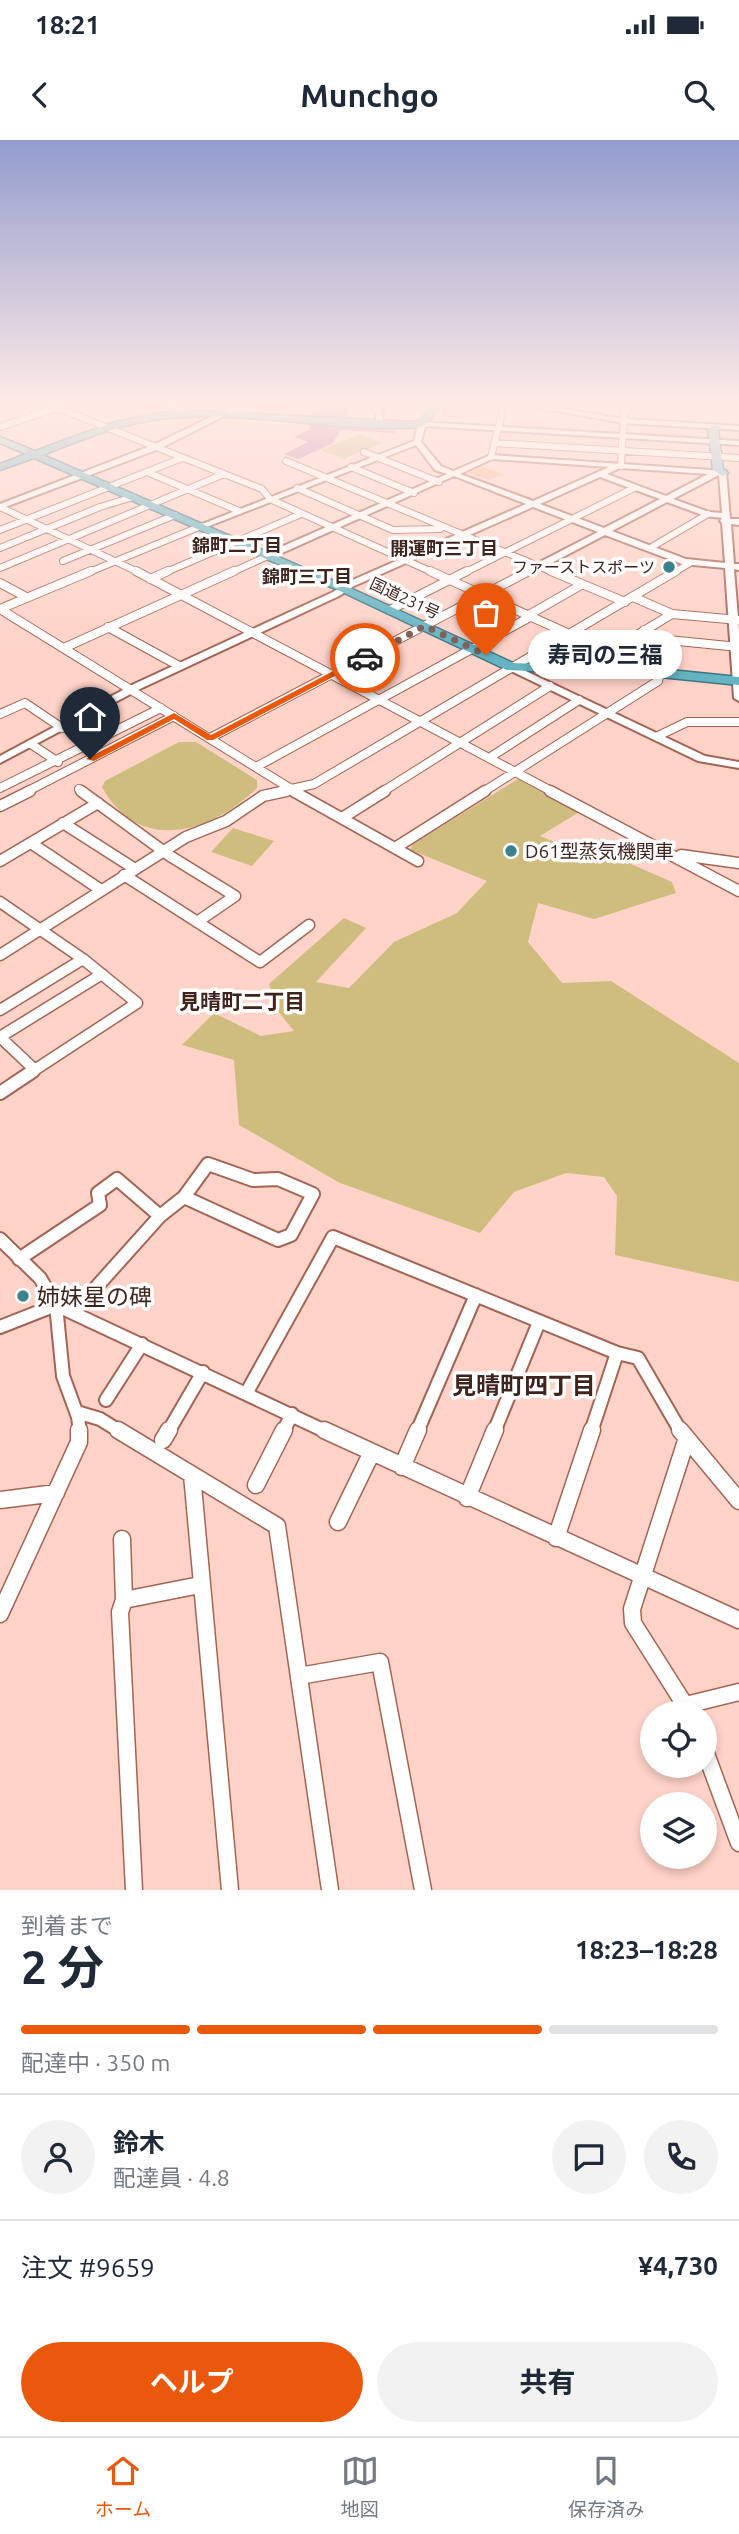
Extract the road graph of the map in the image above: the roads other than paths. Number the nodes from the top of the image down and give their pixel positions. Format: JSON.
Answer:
{"nodes":[{"id":1,"x":65,"y":483,"type":"edge"},
{"id":2,"x":99,"y":483,"type":"edge"},
{"id":3,"x":120,"y":483,"type":"edge"},
{"id":4,"x":172,"y":483,"type":"edge"},
{"id":5,"x":203,"y":483,"type":"edge"},
{"id":6,"x":246,"y":483,"type":"edge"},
{"id":7,"x":310,"y":483,"type":"edge"},
{"id":8,"x":337,"y":483,"type":"edge"},
{"id":9,"x":389,"y":483,"type":"edge"},
{"id":10,"x":437,"y":483,"type":"edge"},
{"id":11,"x":479,"y":483,"type":"edge"},
{"id":12,"x":579,"y":483,"type":"edge"},
{"id":13,"x":621,"y":483,"type":"edge"},
{"id":14,"x":700,"y":483,"type":"edge"},
{"id":15,"x":721,"y":483,"type":"edge"},
{"id":16,"x":109,"y":487,"type":"junction"},
{"id":17,"x":297,"y":488,"type":"junction"},
{"id":18,"x":634,"y":488,"type":"junction"},
{"id":19,"x":187,"y":489,"type":"junction"},
{"id":20,"x":414,"y":493,"type":"junction"},
{"id":21,"x":133,"y":497,"type":"junction"},
{"id":22,"x":270,"y":499,"type":"junction"},
{"id":23,"x":665,"y":499,"type":"junction"},
{"id":24,"x":533,"y":503,"type":"junction"},
{"id":25,"x":388,"y":504,"type":"junction"},
{"id":26,"x":150,"y":505,"type":"junction"},
{"id":27,"x":0,"y":507,"type":"edge"},
{"id":28,"x":239,"y":511,"type":"junction"},
{"id":29,"x":301,"y":513,"type":"junction"},
{"id":30,"x":708,"y":514,"type":"junction"},
{"id":31,"x":175,"y":515,"type":"junction"},
{"id":32,"x":360,"y":516,"type":"junction"},
{"id":33,"x":724,"y":518,"type":"junction"},
{"id":34,"x":28,"y":519,"type":"junction"},
{"id":35,"x":573,"y":519,"type":"junction"},
{"id":36,"x":739,"y":522,"type":"edge"},
{"id":37,"x":201,"y":526,"type":"junction"},
{"id":38,"x":332,"y":528,"type":"junction"},
{"id":39,"x":47,"y":529,"type":"junction"},
{"id":40,"x":446,"y":529,"type":"junction"},
{"id":41,"x":0,"y":530,"type":"edge"},
{"id":42,"x":606,"y":531,"type":"junction"},
{"id":43,"x":461,"y":535,"type":"junction"},
{"id":44,"x":69,"y":539,"type":"junction"},
{"id":45,"x":726,"y":540,"type":"junction"},
{"id":46,"x":739,"y":541,"type":"edge"},
{"id":47,"x":236,"y":542,"type":"junction"},
{"id":48,"x":0,"y":548,"type":"edge"},
{"id":49,"x":650,"y":548,"type":"junction"},
{"id":50,"x":91,"y":549,"type":"junction"},
{"id":51,"x":505,"y":553,"type":"junction"},
{"id":52,"x":268,"y":556,"type":"junction"},
{"id":53,"x":63,"y":561,"type":"dead end"},
{"id":54,"x":117,"y":561,"type":"junction"},
{"id":55,"x":403,"y":561,"type":"junction"},
{"id":56,"x":691,"y":563,"type":"junction"},
{"id":57,"x":728,"y":566,"type":"junction"},
{"id":58,"x":537,"y":567,"type":"junction"},
{"id":59,"x":739,"y":567,"type":"edge"},
{"id":60,"x":0,"y":568,"type":"edge"},
{"id":61,"x":149,"y":579,"type":"junction"},
{"id":62,"x":449,"y":581,"type":"junction"},
{"id":63,"x":0,"y":583,"type":"edge"},
{"id":64,"x":581,"y":585,"type":"junction"},
{"id":65,"x":344,"y":589,"type":"junction"},
{"id":66,"x":178,"y":595,"type":"junction"},
{"id":67,"x":483,"y":596,"type":"junction"},
{"id":68,"x":26,"y":597,"type":"junction"},
{"id":69,"x":629,"y":600,"type":"junction"},
{"id":70,"x":390,"y":610,"type":"junction"},
{"id":71,"x":672,"y":614,"type":"junction"},
{"id":72,"x":528,"y":617,"type":"junction"},
{"id":73,"x":736,"y":619,"type":"edge"},
{"id":74,"x":425,"y":626,"type":"junction"},
{"id":75,"x":108,"y":627,"type":"junction"},
{"id":76,"x":644,"y":630,"type":"junction"},
{"id":77,"x":252,"y":633,"type":"junction"},
{"id":78,"x":568,"y":634,"type":"junction"},
{"id":79,"x":66,"y":647,"type":"junction"},
{"id":80,"x":737,"y":647,"type":"edge"},
{"id":81,"x":471,"y":648,"type":"junction"},
{"id":82,"x":609,"y":652,"type":"junction"},
{"id":83,"x":179,"y":666,"type":"junction"},
{"id":84,"x":512,"y":667,"type":"junction"},
{"id":85,"x":654,"y":673,"type":"junction"},
{"id":86,"x":332,"y":675,"type":"junction"},
{"id":87,"x":739,"y":681,"type":"edge"},
{"id":88,"x":550,"y":686,"type":"junction"},
{"id":89,"x":132,"y":690,"type":"junction"},
{"id":90,"x":739,"y":698,"type":"edge"},
{"id":91,"x":380,"y":699,"type":"junction"},
{"id":92,"x":579,"y":700,"type":"junction"},
{"id":93,"x":161,"y":708,"type":"junction"},
{"id":94,"x":606,"y":713,"type":"junction"},
{"id":95,"x":0,"y":714,"type":"edge"},
{"id":96,"x":174,"y":716,"type":"junction"},
{"id":97,"x":420,"y":721,"type":"junction"},
{"id":98,"x":739,"y":722,"type":"edge"},
{"id":99,"x":62,"y":728,"type":"junction"},
{"id":100,"x":658,"y":736,"type":"junction"},
{"id":101,"x":210,"y":738,"type":"junction"},
{"id":102,"x":459,"y":741,"type":"junction"},
{"id":103,"x":31,"y":744,"type":"junction"},
{"id":104,"x":489,"y":758,"type":"junction"},
{"id":105,"x":0,"y":760,"type":"edge"},
{"id":106,"x":56,"y":760,"type":"junction"},
{"id":107,"x":739,"y":765,"type":"edge"},
{"id":108,"x":256,"y":767,"type":"junction"},
{"id":109,"x":69,"y":770,"type":"junction"},
{"id":110,"x":517,"y":773,"type":"junction"},
{"id":111,"x":0,"y":788,"type":"edge"},
{"id":112,"x":79,"y":789,"type":"dead end"},
{"id":113,"x":292,"y":790,"type":"junction"},
{"id":114,"x":98,"y":803,"type":"junction"},
{"id":115,"x":0,"y":806,"type":"edge"},
{"id":116,"x":342,"y":818,"type":"junction"},
{"id":117,"x":63,"y":823,"type":"junction"},
{"id":118,"x":31,"y":843,"type":"junction"},
{"id":119,"x":395,"y":848,"type":"junction"},
{"id":120,"x":163,"y":850,"type":"junction"},
{"id":121,"x":675,"y":855,"type":"junction"},
{"id":122,"x":0,"y":861,"type":"edge"},
{"id":123,"x":418,"y":861,"type":"dead end"},
{"id":124,"x":739,"y":863,"type":"edge"},
{"id":125,"x":135,"y":869,"type":"junction"},
{"id":126,"x":124,"y":876,"type":"junction"},
{"id":127,"x":101,"y":890,"type":"junction"},
{"id":128,"x":739,"y":891,"type":"edge"},
{"id":129,"x":0,"y":902,"type":"edge"},
{"id":130,"x":197,"y":922,"type":"junction"},
{"id":131,"x":309,"y":925,"type":"dead end"},
{"id":132,"x":41,"y":930,"type":"junction"},
{"id":133,"x":0,"y":955,"type":"edge"},
{"id":134,"x":83,"y":959,"type":"junction"},
{"id":135,"x":102,"y":974,"type":"junction"},
{"id":136,"x":0,"y":1010,"type":"edge"},
{"id":137,"x":0,"y":1037,"type":"edge"},
{"id":138,"x":35,"y":1070,"type":"junction"},
{"id":139,"x":0,"y":1093,"type":"edge"},
{"id":140,"x":184,"y":1197,"type":"junction"},
{"id":141,"x":160,"y":1216,"type":"junction"},
{"id":142,"x":0,"y":1239,"type":"edge"},
{"id":143,"x":19,"y":1259,"type":"junction"},
{"id":144,"x":475,"y":1295,"type":"junction"},
{"id":145,"x":56,"y":1305,"type":"junction"},
{"id":146,"x":74,"y":1312,"type":"junction"},
{"id":147,"x":538,"y":1322,"type":"junction"},
{"id":148,"x":0,"y":1327,"type":"edge"},
{"id":149,"x":142,"y":1344,"type":"junction"},
{"id":150,"x":617,"y":1353,"type":"junction"},
{"id":151,"x":203,"y":1372,"type":"junction"},
{"id":152,"x":247,"y":1392,"type":"junction"},
{"id":153,"x":106,"y":1400,"type":"dead end"},
{"id":154,"x":79,"y":1413,"type":"junction"},
{"id":155,"x":292,"y":1414,"type":"junction"},
{"id":156,"x":163,"y":1440,"type":"dead end"},
{"id":157,"x":686,"y":1441,"type":"junction"},
{"id":158,"x":372,"y":1452,"type":"junction"},
{"id":159,"x":401,"y":1467,"type":"junction"},
{"id":160,"x":192,"y":1475,"type":"junction"},
{"id":161,"x":256,"y":1485,"type":"dead end"},
{"id":162,"x":57,"y":1493,"type":"junction"},
{"id":163,"x":467,"y":1498,"type":"junction"},
{"id":164,"x":0,"y":1500,"type":"edge"},
{"id":165,"x":739,"y":1502,"type":"edge"},
{"id":166,"x":338,"y":1522,"type":"dead end"},
{"id":167,"x":556,"y":1538,"type":"junction"},
{"id":168,"x":122,"y":1539,"type":"dead end"},
{"id":169,"x":641,"y":1579,"type":"junction"},
{"id":170,"x":200,"y":1585,"type":"junction"},
{"id":171,"x":124,"y":1600,"type":"junction"},
{"id":172,"x":0,"y":1614,"type":"edge"},
{"id":173,"x":738,"y":1617,"type":"edge"},
{"id":174,"x":299,"y":1676,"type":"junction"},
{"id":175,"x":739,"y":1692,"type":"edge"},
{"id":176,"x":683,"y":1701,"type":"edge"},
{"id":177,"x":712,"y":1701,"type":"edge"},
{"id":178,"x":717,"y":1778,"type":"edge"},
{"id":179,"x":737,"y":1823,"type":"edge"},
{"id":180,"x":739,"y":1843,"type":"edge"},
{"id":181,"x":134,"y":1890,"type":"edge"},
{"id":182,"x":230,"y":1890,"type":"edge"},
{"id":183,"x":330,"y":1890,"type":"edge"},
{"id":184,"x":423,"y":1890,"type":"edge"}],
"edges":[{"from":1,"to":27,"type":"street"},
{"from":2,"to":16,"type":"highway","name":"国道231号"},
{"from":3,"to":16,"type":"street"},
{"from":4,"to":19,"type":"street"},
{"from":5,"to":19,"type":"street"},
{"from":6,"to":22,"type":"street"},
{"from":7,"to":17,"type":"street"},
{"from":8,"to":25,"type":"street"},
{"from":9,"to":20,"type":"street"},
{"from":10,"to":20,"type":"street"},
{"from":11,"to":24,"type":"street"},
{"from":12,"to":24,"type":"street"},
{"from":13,"to":18,"type":"street"},
{"from":14,"to":23,"type":"street"},
{"from":15,"to":33,"type":"street"},
{"from":16,"to":21,"type":"highway","name":"国道231号"},
{"from":16,"to":34,"type":"street"},
{"from":17,"to":22,"type":"street"},
{"from":17,"to":32,"type":"street"},
{"from":18,"to":23,"type":"street"},
{"from":18,"to":35,"type":"street"},
{"from":19,"to":26,"type":"street"},
{"from":19,"to":28,"type":"street"},
{"from":20,"to":25,"type":"street"},
{"from":21,"to":26,"type":"highway","name":"国道231号"},
{"from":21,"to":39,"type":"street"},
{"from":22,"to":28,"type":"street"},
{"from":22,"to":29,"type":"street"},
{"from":23,"to":30,"type":"street"},
{"from":23,"to":42,"type":"street"},
{"from":24,"to":35,"type":"street"},
{"from":24,"to":43,"type":"street"},
{"from":25,"to":32,"type":"street"},
{"from":25,"to":40,"type":"street"},
{"from":26,"to":31,"type":"highway","name":"国道231号"},
{"from":26,"to":44,"type":"street"},
{"from":27,"to":34,"type":"street"},
{"from":28,"to":37,"type":"street"},
{"from":29,"to":38,"type":"street"},
{"from":29,"to":47,"type":"street"},
{"from":30,"to":33,"type":"street"},
{"from":30,"to":49,"type":"street"},
{"from":31,"to":37,"type":"highway","name":"国道231号"},
{"from":31,"to":50,"type":"street"},
{"from":32,"to":38,"type":"street"},
{"from":32,"to":40,"type":"street"},
{"from":33,"to":36,"type":"street"},
{"from":33,"to":45,"type":"street"},
{"from":34,"to":39,"type":"street"},
{"from":34,"to":41,"type":"street"},
{"from":35,"to":42,"type":"street"},
{"from":35,"to":51,"type":"street"},
{"from":37,"to":47,"type":"highway","name":"国道231号"},
{"from":37,"to":54,"type":"street"},
{"from":38,"to":52,"type":"street"},
{"from":38,"to":55,"type":"street"},
{"from":39,"to":44,"type":"street"},
{"from":39,"to":48,"type":"street"},
{"from":40,"to":43,"type":"street"},
{"from":42,"to":49,"type":"street"},
{"from":42,"to":58,"type":"street"},
{"from":43,"to":51,"type":"street"},
{"from":43,"to":55,"type":"street"},
{"from":44,"to":50,"type":"street"},
{"from":44,"to":60,"type":"street"},
{"from":45,"to":46,"type":"street"},
{"from":45,"to":57,"type":"street"},
{"from":47,"to":52,"type":"highway","name":"国道231号"},
{"from":47,"to":61,"type":"street"},
{"from":49,"to":56,"type":"street"},
{"from":50,"to":53,"type":"street"},
{"from":50,"to":54,"type":"street"},
{"from":51,"to":58,"type":"street"},
{"from":51,"to":62,"type":"street"},
{"from":52,"to":65,"type":"highway","name":"国道231号"},
{"from":52,"to":66,"type":"street"},
{"from":54,"to":61,"type":"street"},
{"from":54,"to":68,"type":"street"},
{"from":55,"to":62,"type":"street"},
{"from":55,"to":65,"type":"street"},
{"from":56,"to":57,"type":"street"},
{"from":56,"to":69,"type":"street"},
{"from":57,"to":59,"type":"street"},
{"from":57,"to":73,"type":"street"},
{"from":58,"to":64,"type":"street"},
{"from":58,"to":67,"type":"street"},
{"from":61,"to":66,"type":"street"},
{"from":62,"to":67,"type":"street"},
{"from":62,"to":70,"type":"street"},
{"from":63,"to":68,"type":"street"},
{"from":64,"to":69,"type":"street"},
{"from":64,"to":72,"type":"street"},
{"from":65,"to":70,"type":"highway","name":"国道231号"},
{"from":65,"to":77,"type":"street"},
{"from":66,"to":75,"type":"street"},
{"from":66,"to":77,"type":"street"},
{"from":67,"to":72,"type":"street"},
{"from":67,"to":74,"type":"street"},
{"from":68,"to":79,"type":"street"},
{"from":69,"to":71,"type":"street"},
{"from":69,"to":78,"type":"street"},
{"from":70,"to":74,"type":"highway","name":"国道231号"},
{"from":71,"to":73,"type":"street"},
{"from":71,"to":76,"type":"street"},
{"from":72,"to":78,"type":"street"},
{"from":72,"to":81,"type":"street"},
{"from":73,"to":80,"type":"street"},
{"from":74,"to":81,"type":"highway","name":"国道231号"},
{"from":74,"to":86,"type":"street"},
{"from":75,"to":79,"type":"street"},
{"from":75,"to":83,"type":"street"},
{"from":76,"to":80,"type":"street"},
{"from":76,"to":82,"type":"street"},
{"from":77,"to":83,"type":"street"},
{"from":77,"to":86,"type":"street"},
{"from":78,"to":82,"type":"street"},
{"from":78,"to":84,"type":"street"},
{"from":79,"to":89,"type":"street"},
{"from":80,"to":87,"type":"street"},
{"from":81,"to":84,"type":"highway","name":"国道231号"},
{"from":81,"to":91,"type":"street"},
{"from":82,"to":85,"type":"street"},
{"from":83,"to":89,"type":"street"},
{"from":84,"to":85,"type":"highway","name":"国道231号"},
{"from":84,"to":88,"type":"street"},
{"from":84,"to":97,"type":"street"},
{"from":85,"to":87,"type":"highway","name":"国道231号"},
{"from":85,"to":94,"type":"street"},
{"from":86,"to":91,"type":"street"},
{"from":86,"to":101,"type":"street"},
{"from":87,"to":90,"type":"street"},
{"from":88,"to":92,"type":"street"},
{"from":88,"to":102,"type":"street"},
{"from":89,"to":93,"type":"street"},
{"from":89,"to":99,"type":"street"},
{"from":91,"to":97,"type":"street"},
{"from":91,"to":108,"type":"street"},
{"from":92,"to":94,"type":"street"},
{"from":92,"to":104,"type":"street"},
{"from":93,"to":96,"type":"street"},
{"from":93,"to":106,"type":"street"},
{"from":94,"to":100,"type":"street"},
{"from":94,"to":110,"type":"street"},
{"from":95,"to":99,"type":"street"},
{"from":96,"to":101,"type":"street"},
{"from":96,"to":109,"type":"street"},
{"from":97,"to":102,"type":"street"},
{"from":97,"to":113,"type":"street"},
{"from":98,"to":100,"type":"street"},
{"from":99,"to":103,"type":"street"},
{"from":100,"to":107,"type":"street"},
{"from":101,"to":108,"type":"street"},
{"from":102,"to":104,"type":"street"},
{"from":102,"to":116,"type":"street"},
{"from":103,"to":105,"type":"street"},
{"from":103,"to":106,"type":"street"},
{"from":104,"to":110,"type":"street"},
{"from":106,"to":109,"type":"street"},
{"from":106,"to":111,"type":"street"},
{"from":108,"to":113,"type":"street"},
{"from":109,"to":115,"type":"street"},
{"from":110,"to":119,"type":"street"},
{"from":110,"to":121,"type":"street"},
{"from":112,"to":114,"type":"street"},
{"from":113,"to":116,"type":"street"},
{"from":113,"to":120,"type":"street"},
{"from":114,"to":117,"type":"street"},
{"from":114,"to":120,"type":"street"},
{"from":116,"to":119,"type":"street"},
{"from":117,"to":118,"type":"street"},
{"from":117,"to":125,"type":"street"},
{"from":118,"to":122,"type":"street"},
{"from":118,"to":127,"type":"street"},
{"from":119,"to":123,"type":"street"},
{"from":120,"to":125,"type":"street"},
{"from":120,"to":130,"type":"street"},
{"from":121,"to":124,"type":"street"},
{"from":121,"to":128,"type":"street"},
{"from":125,"to":126,"type":"street"},
{"from":126,"to":127,"type":"street"},
{"from":126,"to":130,"type":"street"},
{"from":127,"to":132,"type":"street"},
{"from":129,"to":132,"type":"street"},
{"from":130,"to":131,"type":"street"},
{"from":132,"to":133,"type":"street"},
{"from":132,"to":134,"type":"street"},
{"from":134,"to":135,"type":"street"},
{"from":134,"to":136,"type":"street"},
{"from":135,"to":137,"type":"street"},
{"from":135,"to":138,"type":"street"},
{"from":137,"to":138,"type":"street"},
{"from":138,"to":139,"type":"street"},
{"from":140,"to":140,"type":"street"},
{"from":140,"to":141,"type":"street"},
{"from":141,"to":143,"type":"street"},
{"from":141,"to":146,"type":"street"},
{"from":142,"to":143,"type":"street"},
{"from":143,"to":145,"type":"street"},
{"from":144,"to":147,"type":"street"},
{"from":144,"to":152,"type":"street"},
{"from":144,"to":159,"type":"street"},
{"from":145,"to":146,"type":"street"},
{"from":145,"to":148,"type":"street"},
{"from":145,"to":154,"type":"street"},
{"from":146,"to":149,"type":"street"},
{"from":147,"to":150,"type":"street"},
{"from":147,"to":163,"type":"street"},
{"from":149,"to":151,"type":"street"},
{"from":149,"to":153,"type":"street"},
{"from":150,"to":157,"type":"street"},
{"from":150,"to":167,"type":"street"},
{"from":151,"to":152,"type":"street"},
{"from":151,"to":156,"type":"street"},
{"from":152,"to":155,"type":"street"},
{"from":154,"to":160,"type":"street"},
{"from":154,"to":162,"type":"street"},
{"from":155,"to":158,"type":"street"},
{"from":155,"to":161,"type":"street"},
{"from":157,"to":165,"type":"street"},
{"from":157,"to":169,"type":"street"},
{"from":158,"to":159,"type":"street"},
{"from":158,"to":166,"type":"street"},
{"from":159,"to":163,"type":"street"},
{"from":160,"to":170,"type":"street"},
{"from":160,"to":174,"type":"street"},
{"from":162,"to":164,"type":"street"},
{"from":162,"to":172,"type":"street"},
{"from":163,"to":167,"type":"street"},
{"from":167,"to":169,"type":"street"},
{"from":168,"to":171,"type":"street"},
{"from":169,"to":173,"type":"street"},
{"from":169,"to":176,"type":"street"},
{"from":170,"to":171,"type":"street"},
{"from":170,"to":182,"type":"street"},
{"from":171,"to":181,"type":"street"},
{"from":174,"to":183,"type":"street"},
{"from":174,"to":184,"type":"street"},
{"from":175,"to":177,"type":"street"},
{"from":178,"to":179,"type":"street"},
{"from":179,"to":180,"type":"street"}]}
